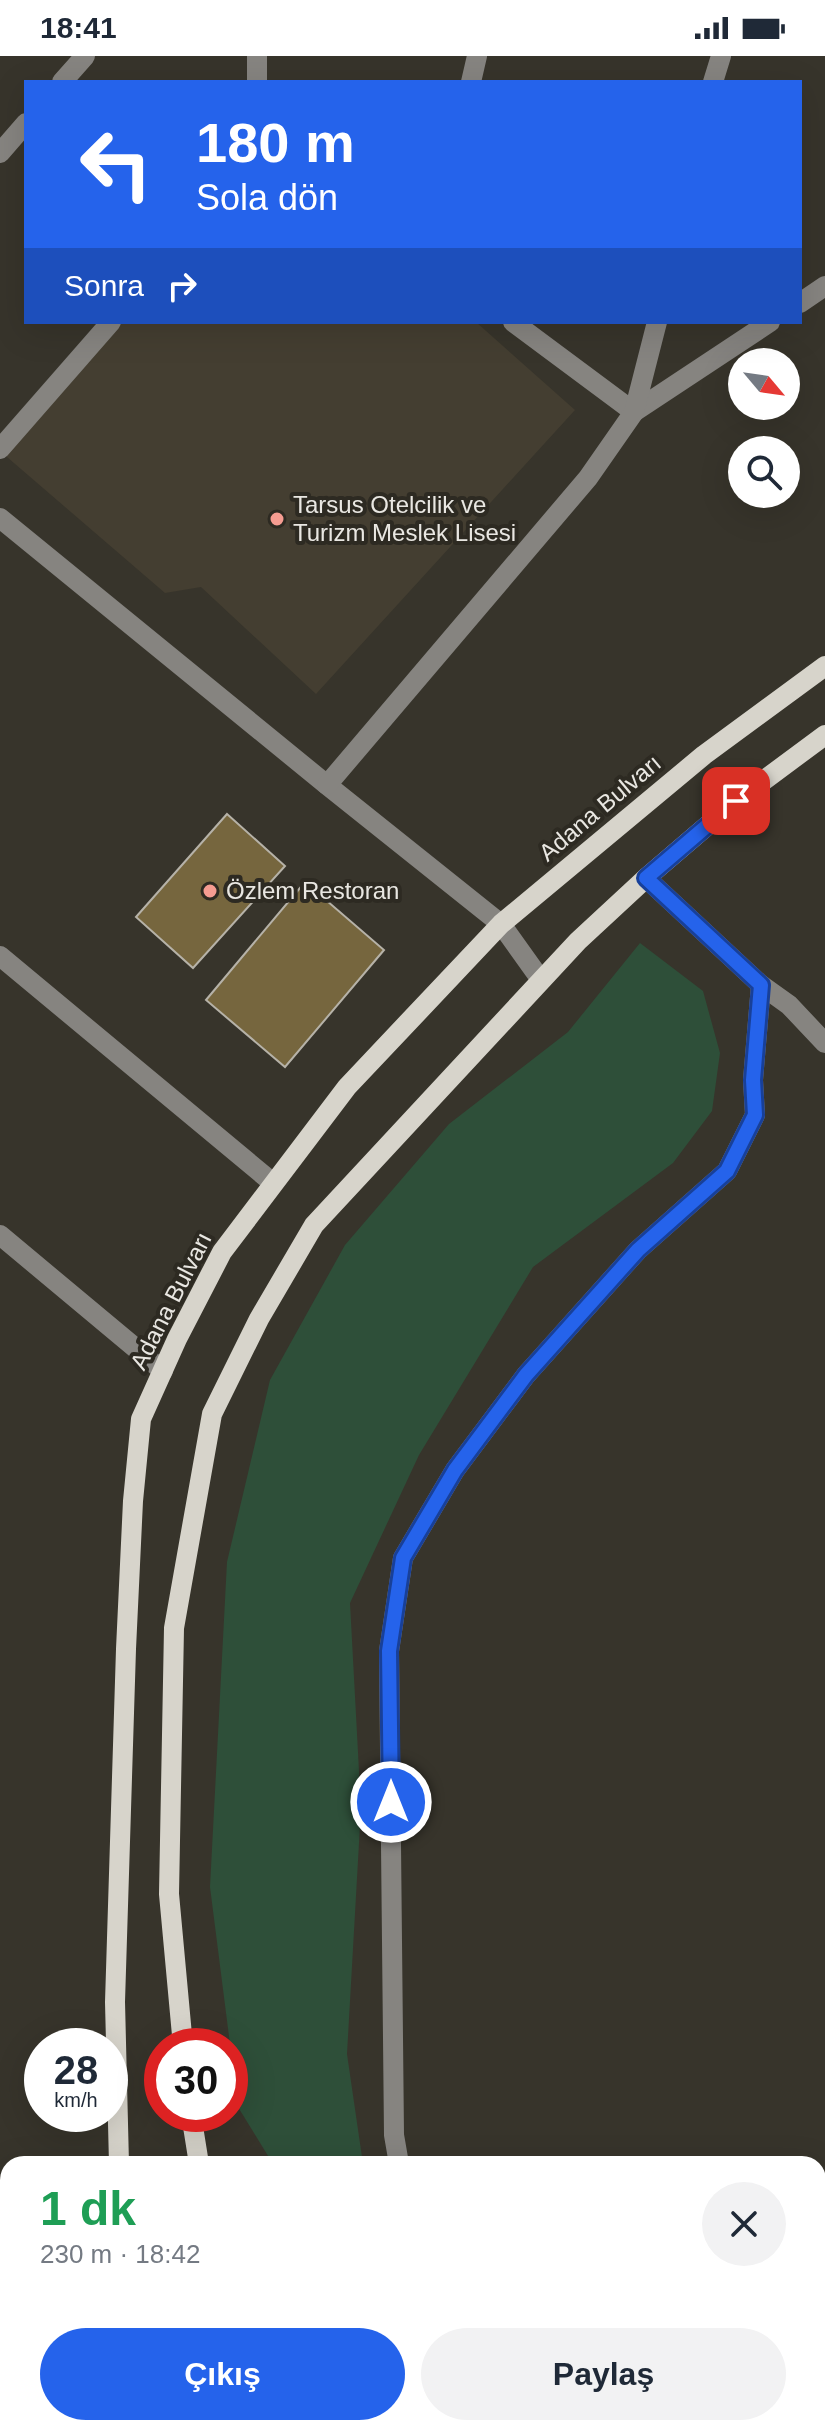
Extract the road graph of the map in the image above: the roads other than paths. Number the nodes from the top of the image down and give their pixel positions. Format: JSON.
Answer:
{"nodes":[{"id":1,"x":85,"y":56,"type":"edge"},
{"id":2,"x":257,"y":56,"type":"edge"},
{"id":3,"x":477,"y":56,"type":"edge"},
{"id":4,"x":721,"y":56,"type":"edge"},
{"id":5,"x":64,"y":80,"type":"edge"},
{"id":6,"x":257,"y":80,"type":"edge"},
{"id":7,"x":471,"y":80,"type":"edge"},
{"id":8,"x":714,"y":80,"type":"edge"},
{"id":9,"x":24,"y":125,"type":"edge"},
{"id":10,"x":0,"y":153,"type":"edge"},
{"id":11,"x":825,"y":286,"type":"edge"},
{"id":12,"x":802,"y":302,"type":"edge"},
{"id":13,"x":109,"y":324,"type":"edge"},
{"id":14,"x":516,"y":324,"type":"edge"},
{"id":15,"x":656,"y":324,"type":"edge"},
{"id":16,"x":767,"y":324,"type":"edge"},
{"id":17,"x":634,"y":412,"type":"junction"},
{"id":18,"x":0,"y":449,"type":"edge"},
{"id":19,"x":0,"y":518,"type":"edge"},
{"id":20,"x":825,"y":666,"type":"edge"},
{"id":21,"x":825,"y":735,"type":"edge"},
{"id":22,"x":327,"y":785,"type":"junction"},
{"id":23,"x":646,"y":878,"type":"junction"},
{"id":24,"x":501,"y":924,"type":"junction"},
{"id":25,"x":0,"y":956,"type":"edge"},
{"id":26,"x":541,"y":980,"type":"junction"},
{"id":27,"x":761,"y":985,"type":"junction"},
{"id":28,"x":825,"y":1043,"type":"edge"},
{"id":29,"x":273,"y":1183,"type":"junction"},
{"id":30,"x":0,"y":1235,"type":"edge"},
{"id":31,"x":163,"y":1371,"type":"junction"},
{"id":32,"x":181,"y":2028,"type":"edge"},
{"id":33,"x":194,"y":2132,"type":"edge"},
{"id":34,"x":119,"y":2156,"type":"edge"},
{"id":35,"x":198,"y":2156,"type":"edge"},
{"id":36,"x":398,"y":2156,"type":"edge"}],
"edges":[{"from":1,"to":5,"type":"street"},
{"from":2,"to":6,"type":"street"},
{"from":3,"to":7,"type":"street"},
{"from":4,"to":8,"type":"street"},
{"from":9,"to":10,"type":"street"},
{"from":11,"to":12,"type":"street"},
{"from":13,"to":18,"type":"street"},
{"from":14,"to":17,"type":"street"},
{"from":15,"to":17,"type":"street"},
{"from":16,"to":17,"type":"street"},
{"from":17,"to":22,"type":"street"},
{"from":19,"to":22,"type":"street"},
{"from":20,"to":24,"type":"main road","name":"Adana Bulvarı"},
{"from":21,"to":23,"type":"main road"},
{"from":22,"to":24,"type":"street"},
{"from":23,"to":26,"type":"main road"},
{"from":23,"to":27,"type":"street"},
{"from":24,"to":26,"type":"street"},
{"from":24,"to":29,"type":"main road","name":"Adana Bulvarı"},
{"from":25,"to":29,"type":"street"},
{"from":26,"to":32,"type":"main road"},
{"from":27,"to":28,"type":"street"},
{"from":27,"to":36,"type":"street"},
{"from":29,"to":31,"type":"main road","name":"Adana Bulvarı"},
{"from":30,"to":31,"type":"street"},
{"from":31,"to":34,"type":"main road","name":"Adana Bulvarı"},
{"from":33,"to":35,"type":"main road"}]}
